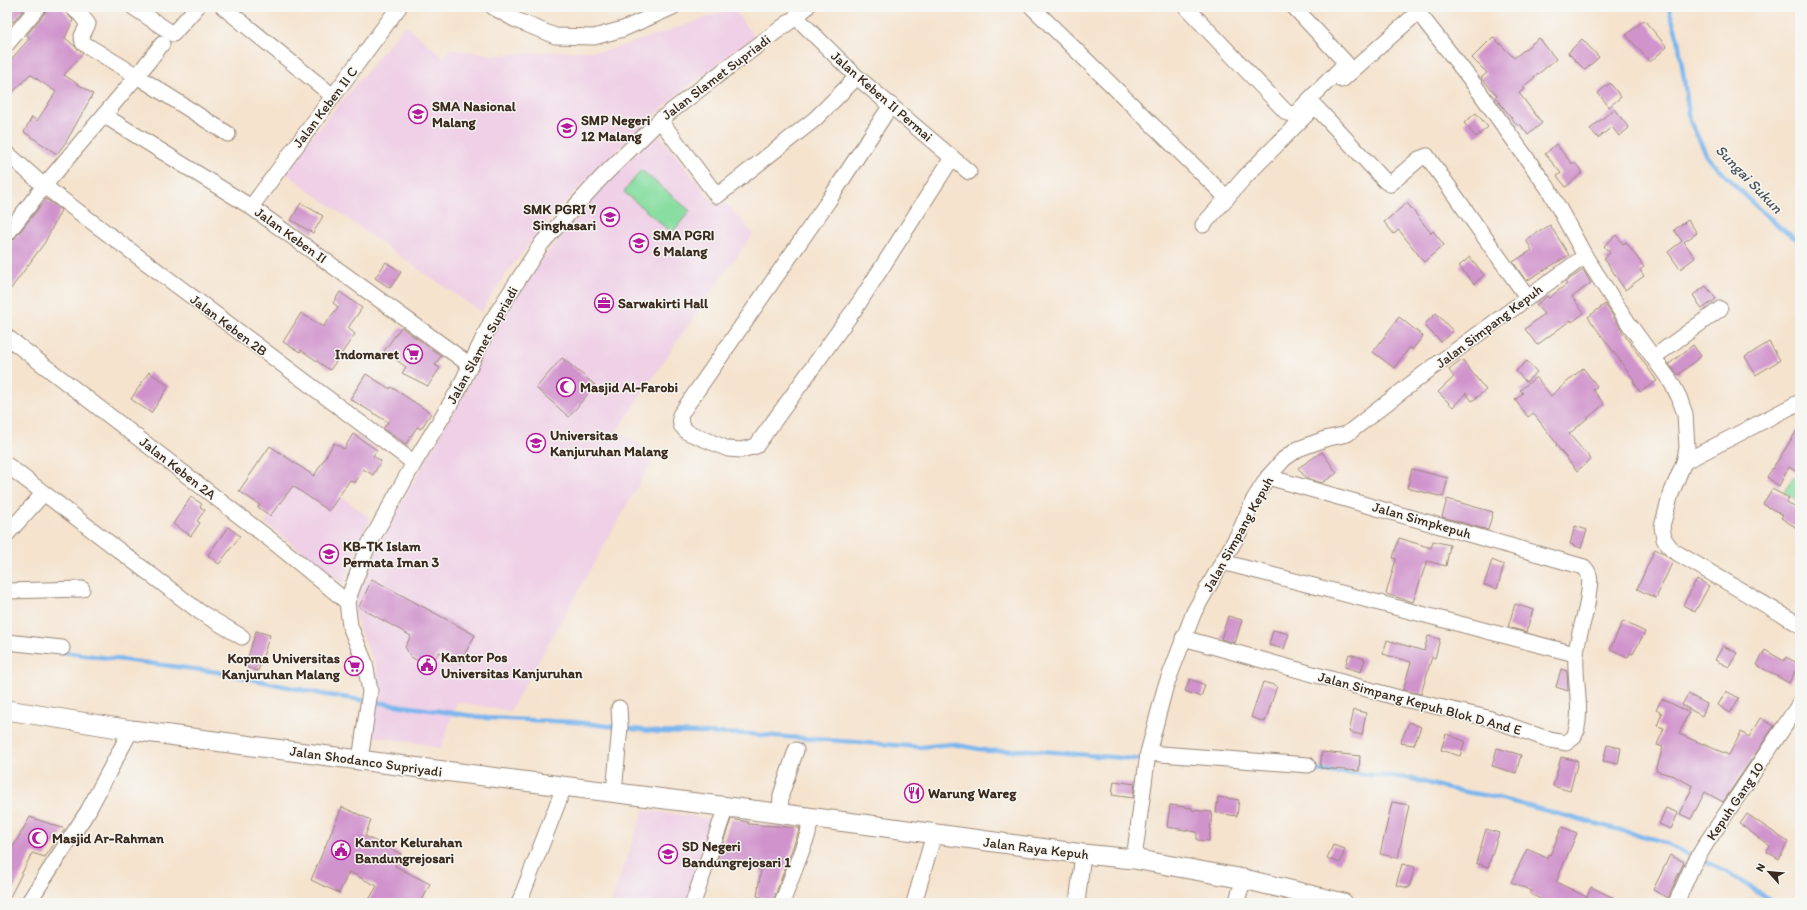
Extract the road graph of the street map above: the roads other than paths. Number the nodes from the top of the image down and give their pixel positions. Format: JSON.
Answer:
{"nodes":[{"id":1,"x":38,"y":7,"type":"edge"},
{"id":2,"x":72,"y":7,"type":"edge"},
{"id":3,"x":133,"y":7,"type":"edge"},
{"id":4,"x":197,"y":7,"type":"edge"},
{"id":5,"x":223,"y":7,"type":"edge"},
{"id":6,"x":398,"y":7,"type":"edge"},
{"id":7,"x":493,"y":7,"type":"edge"},
{"id":8,"x":673,"y":7,"type":"edge"},
{"id":9,"x":1032,"y":7,"type":"edge"},
{"id":10,"x":1186,"y":7,"type":"edge"},
{"id":11,"x":1294,"y":7,"type":"edge"},
{"id":12,"x":1415,"y":10,"type":"edge"},
{"id":13,"x":801,"y":12,"type":"edge"},
{"id":14,"x":7,"y":44,"type":"edge"},
{"id":15,"x":162,"y":44,"type":"dead end"},
{"id":16,"x":137,"y":76,"type":"junction"},
{"id":17,"x":856,"y":77,"type":"junction"},
{"id":18,"x":333,"y":96,"type":"junction"},
{"id":19,"x":891,"y":105,"type":"junction"},
{"id":20,"x":1315,"y":106,"type":"junction"},
{"id":21,"x":105,"y":116,"type":"junction"},
{"id":22,"x":660,"y":120,"type":"junction"},
{"id":23,"x":228,"y":134,"type":"dead end"},
{"id":24,"x":7,"y":153,"type":"edge"},
{"id":25,"x":952,"y":158,"type":"junction"},
{"id":26,"x":969,"y":172,"type":"dead end"},
{"id":27,"x":44,"y":186,"type":"junction"},
{"id":28,"x":1227,"y":198,"type":"junction"},
{"id":29,"x":251,"y":207,"type":"junction"},
{"id":30,"x":1203,"y":225,"type":"dead end"},
{"id":31,"x":7,"y":234,"type":"edge"},
{"id":32,"x":1585,"y":256,"type":"junction"},
{"id":33,"x":1527,"y":297,"type":"junction"},
{"id":34,"x":1720,"y":309,"type":"dead end"},
{"id":35,"x":7,"y":337,"type":"edge"},
{"id":36,"x":1654,"y":357,"type":"junction"},
{"id":37,"x":470,"y":365,"type":"junction"},
{"id":38,"x":1800,"y":402,"type":"edge"},
{"id":39,"x":1684,"y":462,"type":"junction"},
{"id":40,"x":414,"y":463,"type":"junction"},
{"id":41,"x":7,"y":465,"type":"edge"},
{"id":42,"x":1268,"y":477,"type":"junction"},
{"id":43,"x":43,"y":494,"type":"junction"},
{"id":44,"x":7,"y":534,"type":"edge"},
{"id":45,"x":1222,"y":562,"type":"junction"},
{"id":46,"x":82,"y":589,"type":"dead end"},
{"id":47,"x":7,"y":591,"type":"edge"},
{"id":48,"x":347,"y":602,"type":"junction"},
{"id":49,"x":1800,"y":625,"type":"edge"},
{"id":50,"x":242,"y":637,"type":"dead end"},
{"id":51,"x":1183,"y":638,"type":"junction"},
{"id":52,"x":7,"y":642,"type":"edge"},
{"id":53,"x":62,"y":648,"type":"dead end"},
{"id":54,"x":1576,"y":654,"type":"junction"},
{"id":55,"x":619,"y":708,"type":"dead end"},
{"id":56,"x":7,"y":710,"type":"edge"},
{"id":57,"x":1798,"y":710,"type":"edge"},
{"id":58,"x":131,"y":730,"type":"junction"},
{"id":59,"x":796,"y":750,"type":"dead end"},
{"id":60,"x":1148,"y":754,"type":"junction"},
{"id":61,"x":360,"y":760,"type":"junction"},
{"id":62,"x":1308,"y":765,"type":"dead end"},
{"id":63,"x":564,"y":787,"type":"junction"},
{"id":64,"x":614,"y":793,"type":"junction"},
{"id":65,"x":726,"y":807,"type":"junction"},
{"id":66,"x":780,"y":814,"type":"junction"},
{"id":67,"x":810,"y":818,"type":"junction"},
{"id":68,"x":934,"y":834,"type":"junction"},
{"id":69,"x":1082,"y":854,"type":"junction"},
{"id":70,"x":1134,"y":859,"type":"junction"},
{"id":71,"x":1244,"y":879,"type":"junction"},
{"id":72,"x":28,"y":903,"type":"edge"},
{"id":73,"x":519,"y":903,"type":"edge"},
{"id":74,"x":693,"y":903,"type":"edge"},
{"id":75,"x":782,"y":903,"type":"edge"},
{"id":76,"x":914,"y":903,"type":"edge"},
{"id":77,"x":1077,"y":903,"type":"edge"},
{"id":78,"x":1236,"y":903,"type":"edge"},
{"id":79,"x":1343,"y":903,"type":"edge"},
{"id":80,"x":1676,"y":903,"type":"edge"}],
"edges":[{"from":1,"to":14,"type":"street"},
{"from":2,"to":16,"type":"street"},
{"from":3,"to":4,"type":"street"},
{"from":5,"to":18,"type":"street"},
{"from":6,"to":18,"type":"street","name":"Jalan Keben II C"},
{"from":7,"to":8,"type":"street"},
{"from":9,"to":28,"type":"street"},
{"from":10,"to":11,"type":"street"},
{"from":12,"to":20,"type":"street"},
{"from":12,"to":32,"type":"street"},
{"from":13,"to":17,"type":"street","name":"Jalan Keben II Permai"},
{"from":13,"to":22,"type":"street","name":"Jalan Slamet Supriadi"},
{"from":15,"to":16,"type":"street"},
{"from":16,"to":21,"type":"street"},
{"from":16,"to":23,"type":"street"},
{"from":17,"to":19,"type":"street","name":"Jalan Keben II Permai"},
{"from":17,"to":22,"type":"street"},
{"from":18,"to":29,"type":"street","name":"Jalan Keben II C"},
{"from":19,"to":25,"type":"street","name":"Jalan Keben II Permai"},
{"from":19,"to":25,"type":"street"},
{"from":20,"to":28,"type":"street"},
{"from":20,"to":33,"type":"street"},
{"from":21,"to":27,"type":"street"},
{"from":21,"to":29,"type":"street","name":"Jalan Keben II"},
{"from":22,"to":37,"type":"street","name":"Jalan Slamet Supriadi"},
{"from":24,"to":27,"type":"street","name":"Jalan Keben 2B"},
{"from":25,"to":26,"type":"street","name":"Jalan Keben II Permai"},
{"from":27,"to":31,"type":"street"},
{"from":27,"to":40,"type":"street","name":"Jalan Keben 2B"},
{"from":28,"to":30,"type":"street"},
{"from":29,"to":37,"type":"street","name":"Jalan Keben II"},
{"from":32,"to":33,"type":"street","name":"Jalan Simpang Kepuh"},
{"from":32,"to":36,"type":"street"},
{"from":33,"to":42,"type":"street","name":"Jalan Simpang Kepuh"},
{"from":34,"to":36,"type":"street"},
{"from":35,"to":48,"type":"street","name":"Jalan Keben 2A"},
{"from":36,"to":39,"type":"street"},
{"from":37,"to":40,"type":"street","name":"Jalan Slamet Supriadi"},
{"from":38,"to":39,"type":"street"},
{"from":39,"to":49,"type":"street"},
{"from":40,"to":48,"type":"street","name":"Jalan Slamet Supriadi"},
{"from":41,"to":43,"type":"street"},
{"from":42,"to":45,"type":"street","name":"Jalan Simpang Kepuh"},
{"from":42,"to":54,"type":"street","name":"Jalan Simpkepuh"},
{"from":43,"to":44,"type":"street"},
{"from":43,"to":50,"type":"street"},
{"from":45,"to":51,"type":"street","name":"Jalan Simpang Kepuh"},
{"from":45,"to":54,"type":"street"},
{"from":46,"to":47,"type":"street"},
{"from":48,"to":61,"type":"street","name":"Jalan Slamet Supriadi"},
{"from":51,"to":54,"type":"street","name":"Jalan Simpang Kepuh Blok D And E"},
{"from":51,"to":60,"type":"street","name":"Jalan Simpang Kepuh"},
{"from":52,"to":53,"type":"street"},
{"from":55,"to":64,"type":"street"},
{"from":56,"to":58,"type":"main road","name":"Jalan Shodanco Supriyadi"},
{"from":57,"to":80,"type":"street","name":"Kepuh Gang 10"},
{"from":58,"to":61,"type":"main road","name":"Jalan Shodanco Supriyadi"},
{"from":58,"to":72,"type":"street"},
{"from":59,"to":66,"type":"street"},
{"from":60,"to":62,"type":"street"},
{"from":60,"to":70,"type":"street","name":"Jalan Simpang Kepuh"},
{"from":61,"to":63,"type":"main road","name":"Jalan Shodanco Supriyadi"},
{"from":63,"to":64,"type":"main road","name":"Jalan Shodanco Supriyadi"},
{"from":63,"to":73,"type":"street"},
{"from":64,"to":65,"type":"main road","name":"Jalan Shodanco Supriyadi"},
{"from":65,"to":66,"type":"main road","name":"Jalan Raya Kepuh"},
{"from":65,"to":74,"type":"street"},
{"from":66,"to":67,"type":"main road","name":"Jalan Raya Kepuh"},
{"from":67,"to":68,"type":"main road","name":"Jalan Raya Kepuh"},
{"from":67,"to":75,"type":"street"},
{"from":68,"to":69,"type":"main road","name":"Jalan Raya Kepuh"},
{"from":68,"to":76,"type":"street"},
{"from":69,"to":70,"type":"main road","name":"Jalan Raya Kepuh"},
{"from":69,"to":77,"type":"street"},
{"from":70,"to":71,"type":"main road","name":"Jalan Raya Kepuh"},
{"from":71,"to":78,"type":"street"},
{"from":71,"to":79,"type":"main road","name":"Jalan Raya Kepuh"}]}
